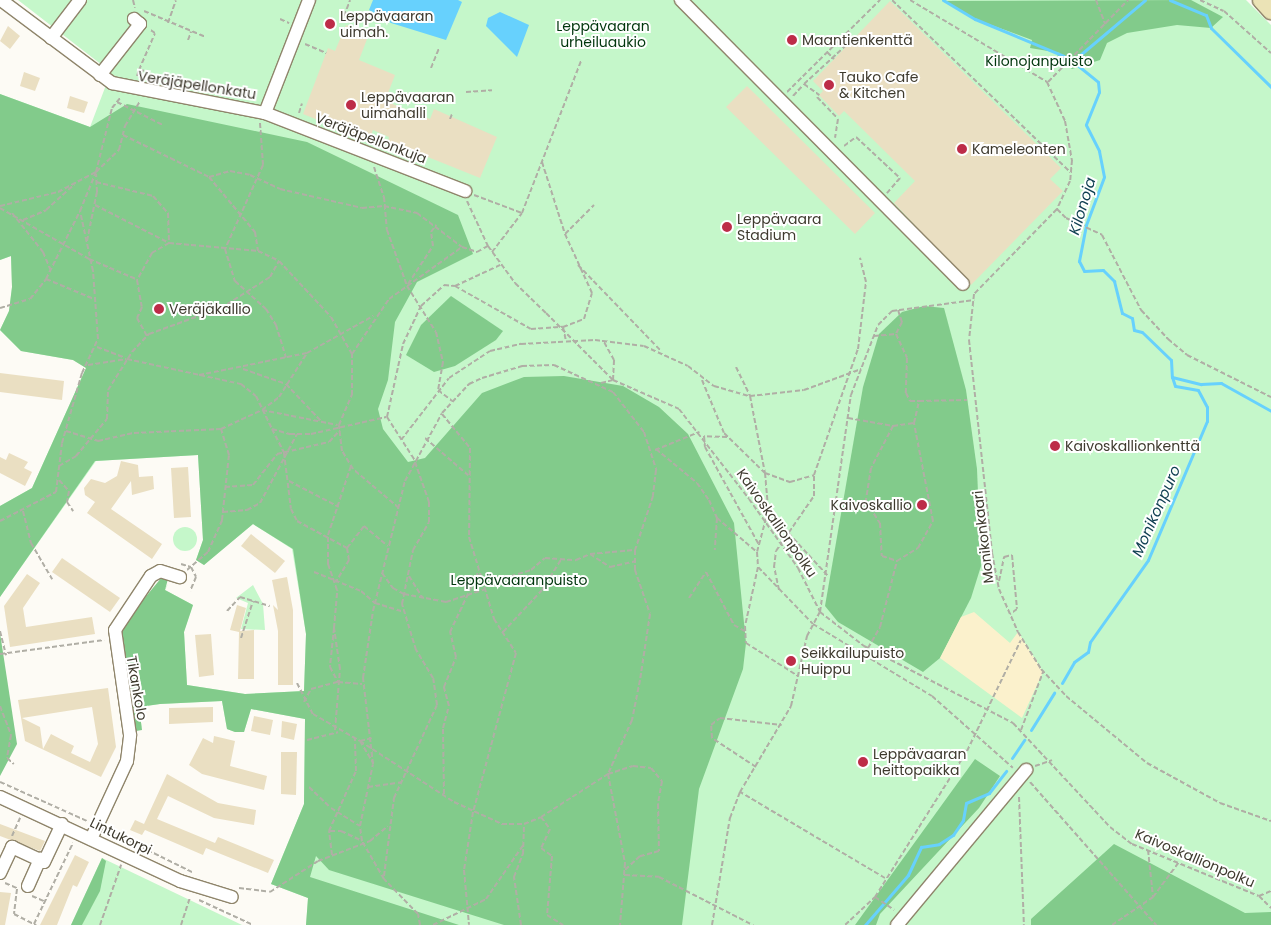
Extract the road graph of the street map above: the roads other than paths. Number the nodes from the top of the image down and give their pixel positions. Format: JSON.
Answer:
{"nodes":[{"id":1,"x":1,"y":0,"type":"edge"},
{"id":2,"x":80,"y":0,"type":"edge"},
{"id":3,"x":310,"y":0,"type":"edge"},
{"id":4,"x":681,"y":0,"type":"edge"},
{"id":5,"x":1261,"y":0,"type":"edge"},
{"id":6,"x":1271,"y":10,"type":"edge"},
{"id":7,"x":136,"y":17,"type":"road end"},
{"id":8,"x":51,"y":38,"type":"junction"},
{"id":9,"x":100,"y":75,"type":"junction"},
{"id":10,"x":262,"y":116,"type":"junction"},
{"id":11,"x":465,"y":191,"type":"road end"},
{"id":12,"x":964,"y":284,"type":"dead end"},
{"id":13,"x":180,"y":577,"type":"road end"},
{"id":14,"x":1022,"y":775,"type":"road end"},
{"id":15,"x":0,"y":797,"type":"edge"},
{"id":16,"x":62,"y":824,"type":"junction"},
{"id":17,"x":91,"y":839,"type":"junction"},
{"id":18,"x":40,"y":860,"type":"junction"},
{"id":19,"x":0,"y":872,"type":"edge"},
{"id":20,"x":22,"y":887,"type":"road end"},
{"id":21,"x":232,"y":896,"type":"road end"},
{"id":22,"x":896,"y":918,"type":"edge"}],
"edges":[{"from":1,"to":8,"type":"street","name":"Veräjäpellonkatu"},
{"from":2,"to":8,"type":"street"},
{"from":3,"to":10,"type":"street","name":"Veräjäpellonkatu"},
{"from":4,"to":12,"type":"street"},
{"from":5,"to":6,"type":"main road"},
{"from":7,"to":9,"type":"street"},
{"from":8,"to":9,"type":"street","name":"Veräjäpellonkatu"},
{"from":9,"to":10,"type":"street","name":"Veräjäpellonkatu"},
{"from":10,"to":11,"type":"street","name":"Veräjäpellonkuja"},
{"from":13,"to":17,"type":"street","name":"Tikankolo"},
{"from":14,"to":22,"type":"street"},
{"from":15,"to":16,"type":"street","name":"Lintukorpi"},
{"from":16,"to":17,"type":"street","name":"Lintukorpi"},
{"from":16,"to":18,"type":"street"},
{"from":17,"to":21,"type":"street","name":"Lintukorpi"},
{"from":18,"to":19,"type":"street"},
{"from":18,"to":20,"type":"street"}]}
